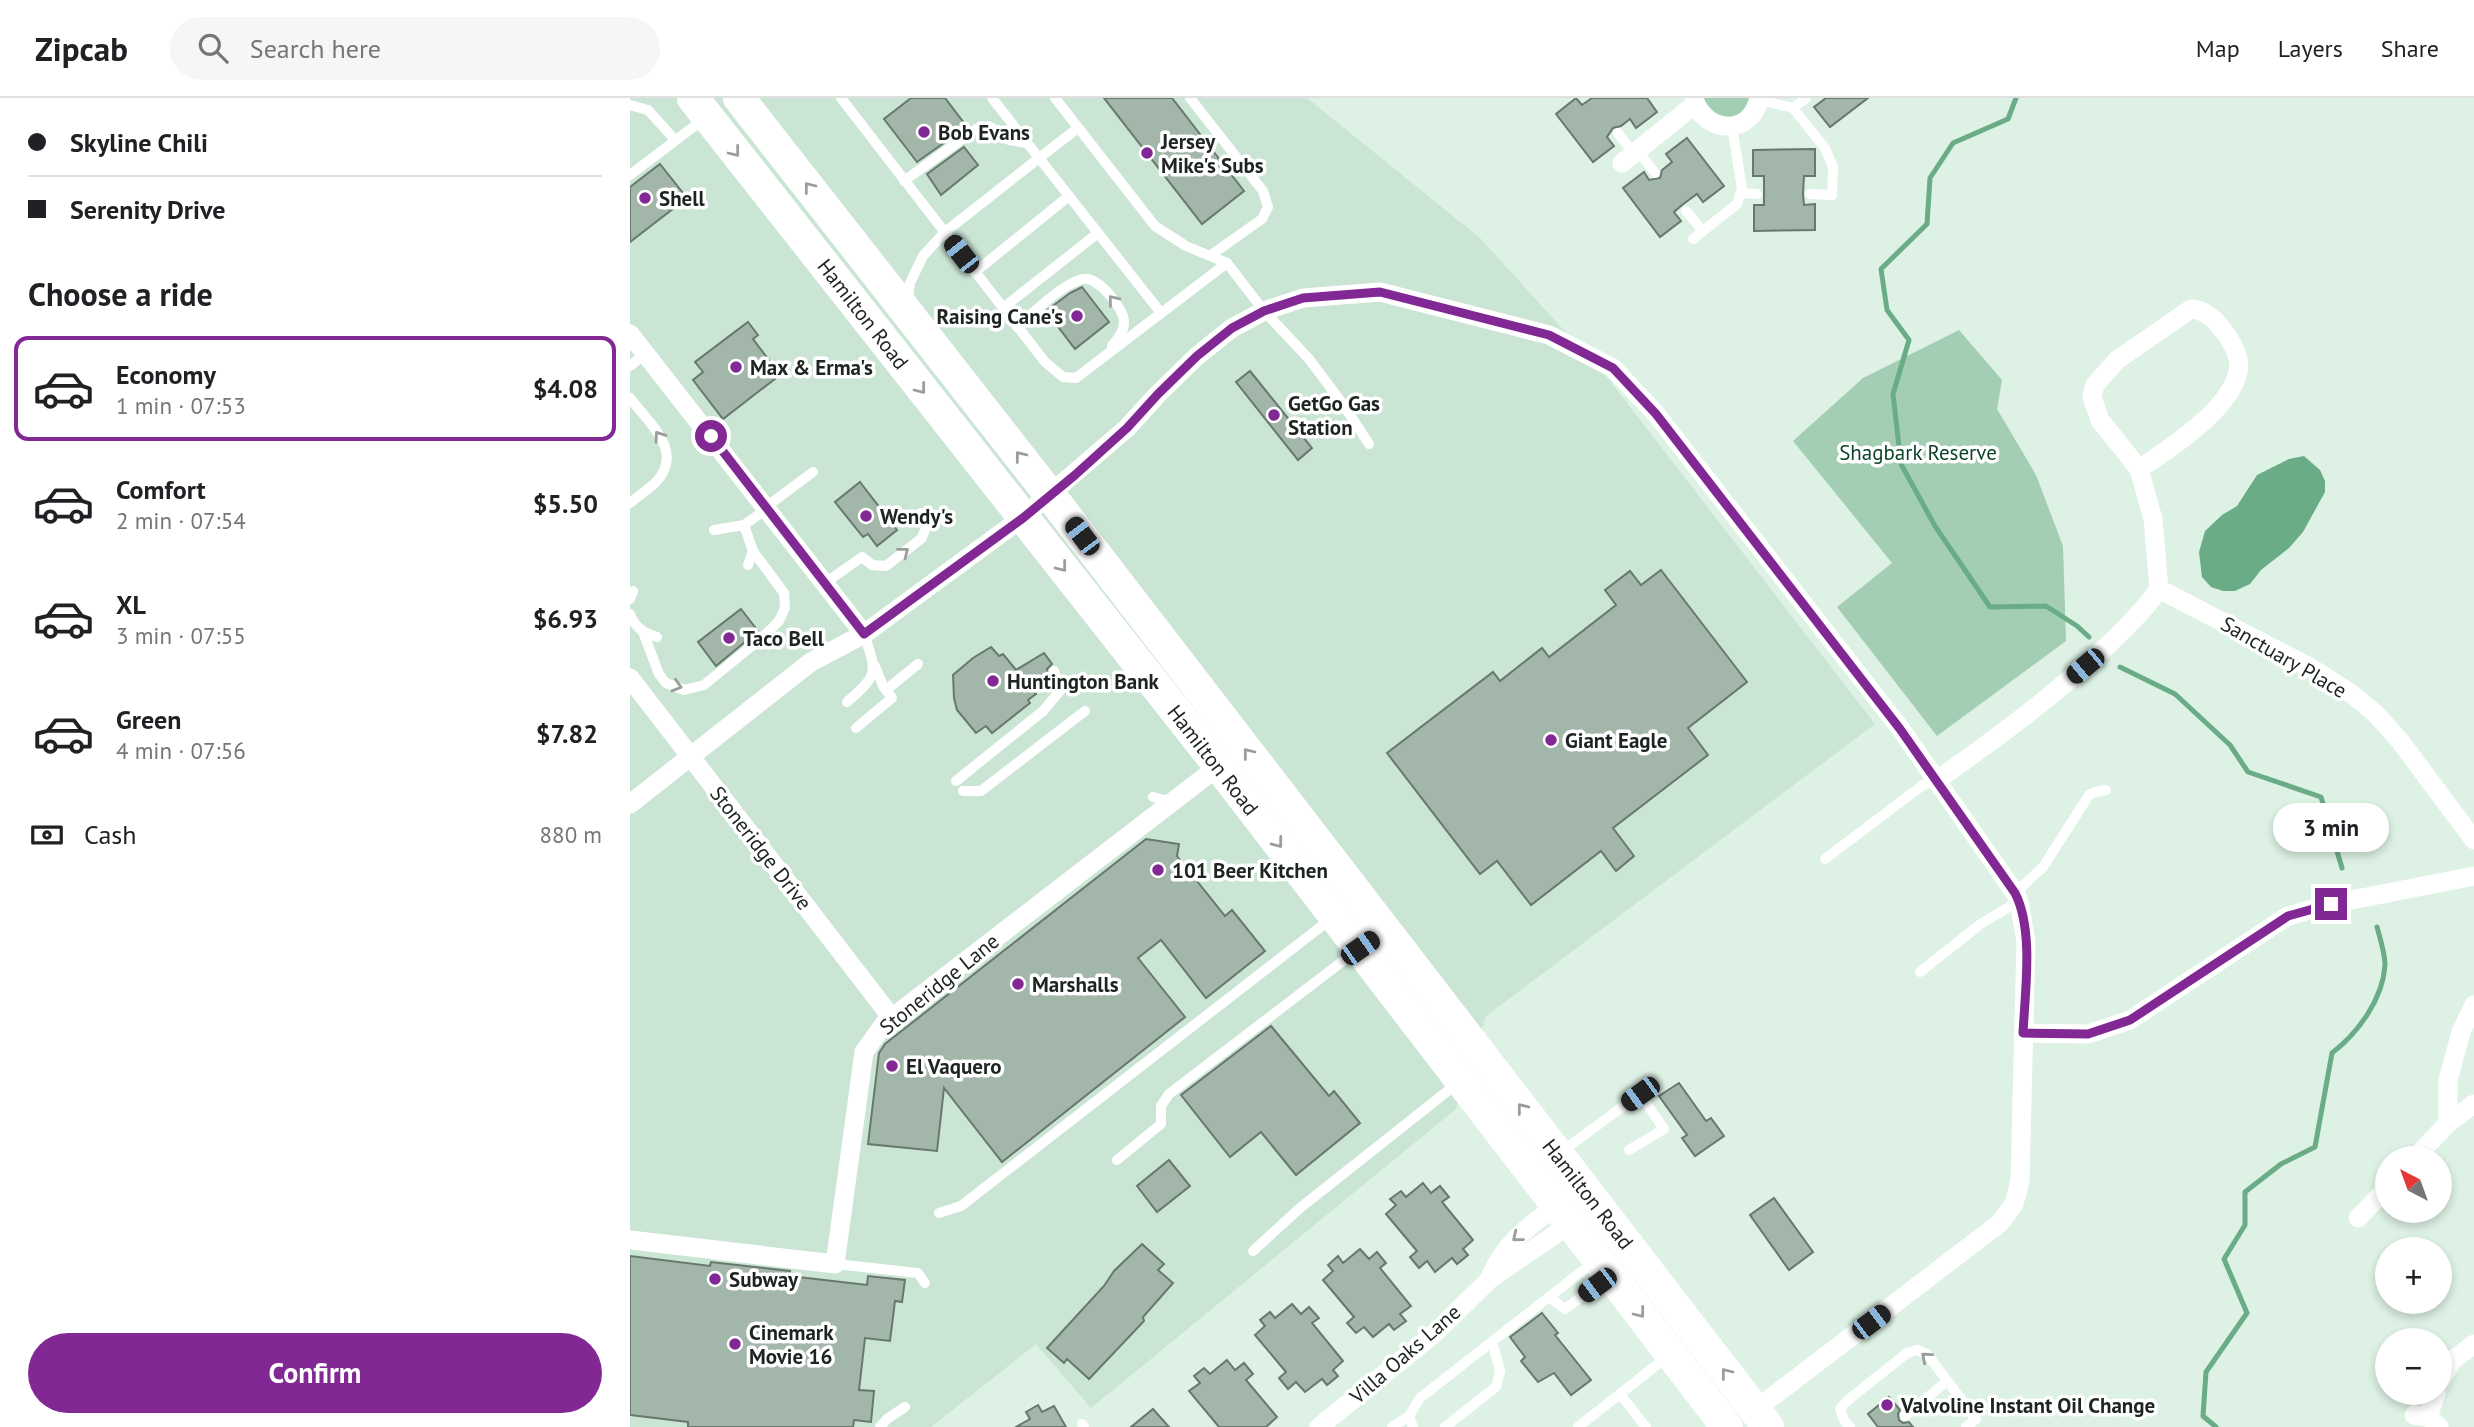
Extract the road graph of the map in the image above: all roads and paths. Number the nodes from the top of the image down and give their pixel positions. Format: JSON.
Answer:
{"nodes":[{"id":1,"x":739,"y":98,"type":"edge"},
{"id":2,"x":992,"y":98,"type":"edge"},
{"id":3,"x":1055,"y":98,"type":"edge"},
{"id":4,"x":1190,"y":98,"type":"edge"},
{"id":5,"x":1806,"y":98,"type":"edge"},
{"id":6,"x":1759,"y":99,"type":"edge"},
{"id":7,"x":846,"y":100,"type":"edge"},
{"id":8,"x":1695,"y":101,"type":"edge"},
{"id":9,"x":630,"y":105,"type":"edge"},
{"id":10,"x":700,"y":107,"type":"edge"},
{"id":11,"x":1793,"y":107,"type":"junction"},
{"id":12,"x":1732,"y":126,"type":"junction"},
{"id":13,"x":1078,"y":128,"type":"junction"},
{"id":14,"x":1618,"y":133,"type":"dead end"},
{"id":15,"x":675,"y":140,"type":"junction"},
{"id":16,"x":1027,"y":143,"type":"junction"},
{"id":17,"x":1631,"y":156,"type":"junction"},
{"id":18,"x":1039,"y":158,"type":"junction"},
{"id":19,"x":1655,"y":173,"type":"dead end"},
{"id":20,"x":630,"y":175,"type":"edge"},
{"id":21,"x":904,"y":181,"type":"junction"},
{"id":22,"x":1741,"y":193,"type":"junction"},
{"id":23,"x":1757,"y":194,"type":"dead end"},
{"id":24,"x":1810,"y":194,"type":"dead end"},
{"id":25,"x":1069,"y":196,"type":"junction"},
{"id":26,"x":1686,"y":211,"type":"dead end"},
{"id":27,"x":1703,"y":231,"type":"junction"},
{"id":28,"x":945,"y":232,"type":"junction"},
{"id":29,"x":1098,"y":233,"type":"junction"},
{"id":30,"x":1693,"y":239,"type":"dead end"},
{"id":31,"x":1211,"y":255,"type":"junction"},
{"id":32,"x":1227,"y":263,"type":"junction"},
{"id":33,"x":975,"y":272,"type":"junction"},
{"id":34,"x":1003,"y":309,"type":"junction"},
{"id":35,"x":1264,"y":311,"type":"junction"},
{"id":36,"x":907,"y":313,"type":"junction"},
{"id":37,"x":1161,"y":313,"type":"junction"},
{"id":38,"x":1017,"y":327,"type":"junction"},
{"id":39,"x":630,"y":334,"type":"edge"},
{"id":40,"x":647,"y":353,"type":"junction"},
{"id":41,"x":1102,"y":358,"type":"junction"},
{"id":42,"x":630,"y":366,"type":"edge"},
{"id":43,"x":630,"y":398,"type":"edge"},
{"id":44,"x":1369,"y":444,"type":"dead end"},
{"id":45,"x":2138,"y":469,"type":"junction"},
{"id":46,"x":813,"y":471,"type":"dead end"},
{"id":47,"x":1050,"y":495,"type":"junction"},
{"id":48,"x":630,"y":503,"type":"edge"},
{"id":49,"x":767,"y":508,"type":"junction"},
{"id":50,"x":921,"y":513,"type":"dead end"},
{"id":51,"x":1023,"y":518,"type":"junction"},
{"id":52,"x":744,"y":525,"type":"junction"},
{"id":53,"x":714,"y":530,"type":"dead end"},
{"id":54,"x":753,"y":551,"type":"junction"},
{"id":55,"x":748,"y":565,"type":"dead end"},
{"id":56,"x":825,"y":583,"type":"junction"},
{"id":57,"x":2159,"y":589,"type":"junction"},
{"id":58,"x":630,"y":616,"type":"edge"},
{"id":59,"x":643,"y":632,"type":"junction"},
{"id":60,"x":864,"y":634,"type":"junction"},
{"id":61,"x":657,"y":637,"type":"dead end"},
{"id":62,"x":918,"y":664,"type":"dead end"},
{"id":63,"x":875,"y":666,"type":"junction"},
{"id":64,"x":1054,"y":671,"type":"dead end"},
{"id":65,"x":630,"y":678,"type":"edge"},
{"id":66,"x":886,"y":690,"type":"junction"},
{"id":67,"x":847,"y":702,"type":"dead end"},
{"id":68,"x":1085,"y":710,"type":"dead end"},
{"id":69,"x":856,"y":728,"type":"dead end"},
{"id":70,"x":691,"y":757,"type":"junction"},
{"id":71,"x":1219,"y":766,"type":"junction"},
{"id":72,"x":1937,"y":780,"type":"junction"},
{"id":73,"x":956,"y":781,"type":"dead end"},
{"id":74,"x":963,"y":790,"type":"dead end"},
{"id":75,"x":2106,"y":790,"type":"dead end"},
{"id":76,"x":1153,"y":797,"type":"dead end"},
{"id":77,"x":1173,"y":802,"type":"junction"},
{"id":78,"x":630,"y":804,"type":"edge"},
{"id":79,"x":2474,"y":840,"type":"edge"},
{"id":80,"x":1825,"y":859,"type":"dead end"},
{"id":81,"x":2474,"y":876,"type":"edge"},
{"id":82,"x":2017,"y":897,"type":"junction"},
{"id":83,"x":1346,"y":906,"type":"junction"},
{"id":84,"x":1372,"y":939,"type":"junction"},
{"id":85,"x":1920,"y":972,"type":"dead end"},
{"id":86,"x":2474,"y":1005,"type":"edge"},
{"id":87,"x":892,"y":1018,"type":"junction"},
{"id":88,"x":2023,"y":1033,"type":"junction"},
{"id":89,"x":1462,"y":1079,"type":"junction"},
{"id":90,"x":2474,"y":1104,"type":"edge"},
{"id":91,"x":2448,"y":1123,"type":"junction"},
{"id":92,"x":2426,"y":1146,"type":"edge"},
{"id":93,"x":1629,"y":1150,"type":"dead end"},
{"id":94,"x":1558,"y":1154,"type":"junction"},
{"id":95,"x":1117,"y":1160,"type":"dead end"},
{"id":96,"x":1589,"y":1196,"type":"junction"},
{"id":97,"x":2375,"y":1200,"type":"edge"},
{"id":98,"x":939,"y":1213,"type":"dead end"},
{"id":99,"x":1564,"y":1215,"type":"junction"},
{"id":100,"x":2358,"y":1218,"type":"dead end"},
{"id":101,"x":630,"y":1240,"type":"edge"},
{"id":102,"x":1253,"y":1251,"type":"dead end"},
{"id":103,"x":1608,"y":1256,"type":"junction"},
{"id":104,"x":835,"y":1264,"type":"junction"},
{"id":105,"x":925,"y":1283,"type":"dead end"},
{"id":106,"x":1549,"y":1297,"type":"junction"},
{"id":107,"x":1492,"y":1341,"type":"junction"},
{"id":108,"x":1684,"y":1344,"type":"junction"},
{"id":109,"x":2474,"y":1344,"type":"edge"},
{"id":110,"x":2452,"y":1362,"type":"edge"},
{"id":111,"x":1947,"y":1381,"type":"junction"},
{"id":112,"x":1620,"y":1394,"type":"junction"},
{"id":113,"x":905,"y":1407,"type":"dead end"},
{"id":114,"x":1409,"y":1416,"type":"junction"},
{"id":115,"x":1905,"y":1416,"type":"dead end"},
{"id":116,"x":1761,"y":1419,"type":"edge"},
{"id":117,"x":1720,"y":1423,"type":"edge"},
{"id":118,"x":880,"y":1427,"type":"edge"},
{"id":119,"x":1319,"y":1427,"type":"edge"},
{"id":120,"x":1392,"y":1427,"type":"edge"},
{"id":121,"x":1413,"y":1427,"type":"edge"},
{"id":122,"x":1445,"y":1427,"type":"edge"},
{"id":123,"x":1578,"y":1427,"type":"edge"},
{"id":124,"x":1646,"y":1427,"type":"edge"},
{"id":125,"x":1850,"y":1427,"type":"edge"},
{"id":126,"x":1966,"y":1427,"type":"edge"}],
"edges":[{"from":36,"to":1,"type":"main road","name":"Hamilton Road","one_way":true},
{"from":2,"to":16,"type":"lane"},
{"from":3,"to":13,"type":"lane"},
{"from":4,"to":31,"type":"lane"},
{"from":5,"to":11,"type":"lane"},
{"from":6,"to":11,"type":"lane"},
{"from":6,"to":12,"type":"street"},
{"from":7,"to":21,"type":"lane"},
{"from":8,"to":12,"type":"street"},
{"from":8,"to":17,"type":"street"},
{"from":9,"to":15,"type":"lane"},
{"from":10,"to":15,"type":"lane"},
{"from":10,"to":51,"type":"main road","name":"Hamilton Road","one_way":true},
{"from":11,"to":24,"type":"lane"},
{"from":12,"to":22,"type":"lane"},
{"from":13,"to":18,"type":"lane"},
{"from":13,"to":31,"type":"lane"},
{"from":14,"to":17,"type":"lane"},
{"from":15,"to":20,"type":"lane"},
{"from":16,"to":18,"type":"lane"},
{"from":16,"to":21,"type":"lane"},
{"from":17,"to":19,"type":"lane"},
{"from":18,"to":25,"type":"lane"},
{"from":18,"to":28,"type":"lane"},
{"from":21,"to":28,"type":"lane"},
{"from":22,"to":23,"type":"lane"},
{"from":22,"to":27,"type":"lane"},
{"from":25,"to":29,"type":"lane"},
{"from":25,"to":33,"type":"lane"},
{"from":26,"to":27,"type":"lane"},
{"from":27,"to":30,"type":"lane"},
{"from":28,"to":33,"type":"lane"},
{"from":28,"to":36,"type":"lane"},
{"from":29,"to":34,"type":"lane"},
{"from":29,"to":37,"type":"lane"},
{"from":31,"to":32,"type":"lane"},
{"from":32,"to":35,"type":"lane"},
{"from":32,"to":37,"type":"lane"},
{"from":33,"to":34,"type":"lane"},
{"from":34,"to":38,"type":"lane"},
{"from":35,"to":44,"type":"lane"},
{"from":35,"to":47,"type":"street"},
{"from":35,"to":72,"type":"street"},
{"from":47,"to":36,"type":"main road","name":"Hamilton Road","one_way":true},
{"from":37,"to":41,"type":"lane"},
{"from":38,"to":41,"type":"lane"},
{"from":41,"to":38,"type":"lane","one_way":true},
{"from":39,"to":40,"type":"street"},
{"from":40,"to":42,"type":"lane"},
{"from":40,"to":49,"type":"street"},
{"from":48,"to":43,"type":"lane","one_way":true},
{"from":45,"to":45,"type":"street"},
{"from":45,"to":57,"type":"street"},
{"from":46,"to":49,"type":"lane"},
{"from":47,"to":51,"type":"street"},
{"from":83,"to":47,"type":"main road","name":"Hamilton Road","one_way":true},
{"from":49,"to":52,"type":"lane"},
{"from":49,"to":56,"type":"street"},
{"from":56,"to":50,"type":"lane","one_way":true},
{"from":51,"to":60,"type":"street"},
{"from":51,"to":71,"type":"main road","name":"Hamilton Road","one_way":true},
{"from":52,"to":53,"type":"lane"},
{"from":52,"to":54,"type":"lane"},
{"from":54,"to":55,"type":"lane"},
{"from":59,"to":54,"type":"lane","one_way":true},
{"from":56,"to":60,"type":"street"},
{"from":57,"to":72,"type":"street"},
{"from":57,"to":79,"type":"street","name":"Sanctuary Place"},
{"from":58,"to":59,"type":"lane"},
{"from":59,"to":61,"type":"lane"},
{"from":60,"to":63,"type":"lane"},
{"from":60,"to":70,"type":"street"},
{"from":62,"to":66,"type":"lane"},
{"from":63,"to":66,"type":"lane"},
{"from":63,"to":67,"type":"lane"},
{"from":64,"to":73,"type":"lane"},
{"from":65,"to":70,"type":"street","name":"Stoneridge Drive"},
{"from":66,"to":69,"type":"lane"},
{"from":68,"to":74,"type":"lane"},
{"from":70,"to":78,"type":"street"},
{"from":70,"to":87,"type":"street","name":"Stoneridge Drive"},
{"from":71,"to":77,"type":"street","name":"Stoneridge Lane"},
{"from":71,"to":83,"type":"main road","name":"Hamilton Road","one_way":true},
{"from":72,"to":80,"type":"lane"},
{"from":72,"to":82,"type":"street"},
{"from":75,"to":82,"type":"lane"},
{"from":76,"to":77,"type":"lane"},
{"from":77,"to":87,"type":"street","name":"Stoneridge Lane"},
{"from":81,"to":88,"type":"street"},
{"from":82,"to":85,"type":"lane"},
{"from":82,"to":88,"type":"street"},
{"from":83,"to":84,"type":"main road","name":"Hamilton Road"},
{"from":83,"to":98,"type":"lane"},
{"from":84,"to":89,"type":"main road","name":"Hamilton Road"},
{"from":94,"to":84,"type":"main road","name":"Hamilton Road","one_way":true},
{"from":84,"to":95,"type":"lane"},
{"from":86,"to":91,"type":"street"},
{"from":87,"to":104,"type":"street","name":"Stoneridge Lane"},
{"from":88,"to":116,"type":"street"},
{"from":89,"to":99,"type":"main road","name":"Hamilton Road"},
{"from":89,"to":102,"type":"lane"},
{"from":90,"to":91,"type":"street"},
{"from":91,"to":92,"type":"street"},
{"from":93,"to":94,"type":"lane"},
{"from":94,"to":96,"type":"main road","name":"Hamilton Road"},
{"from":96,"to":99,"type":"street","name":"Villa Oaks Lane"},
{"from":96,"to":103,"type":"main road","name":"Hamilton Road"},
{"from":97,"to":100,"type":"street"},
{"from":99,"to":103,"type":"main road","name":"Hamilton Road"},
{"from":99,"to":119,"type":"street","name":"Villa Oaks Lane"},
{"from":101,"to":104,"type":"street"},
{"from":103,"to":106,"type":"lane"},
{"from":103,"to":106,"type":"lane"},
{"from":103,"to":108,"type":"main road","name":"Hamilton Road"},
{"from":104,"to":105,"type":"lane"},
{"from":106,"to":107,"type":"lane"},
{"from":107,"to":114,"type":"lane"},
{"from":107,"to":122,"type":"lane"},
{"from":108,"to":112,"type":"lane"},
{"from":116,"to":108,"type":"main road","name":"Hamilton Road","one_way":true},
{"from":108,"to":117,"type":"main road","name":"Hamilton Road"},
{"from":109,"to":110,"type":"street"},
{"from":111,"to":115,"type":"lane"},
{"from":111,"to":125,"type":"lane","one_way":true},
{"from":111,"to":126,"type":"lane"},
{"from":112,"to":123,"type":"lane"},
{"from":112,"to":124,"type":"lane"},
{"from":113,"to":118,"type":"lane"},
{"from":114,"to":120,"type":"lane"},
{"from":114,"to":121,"type":"lane"}]}
